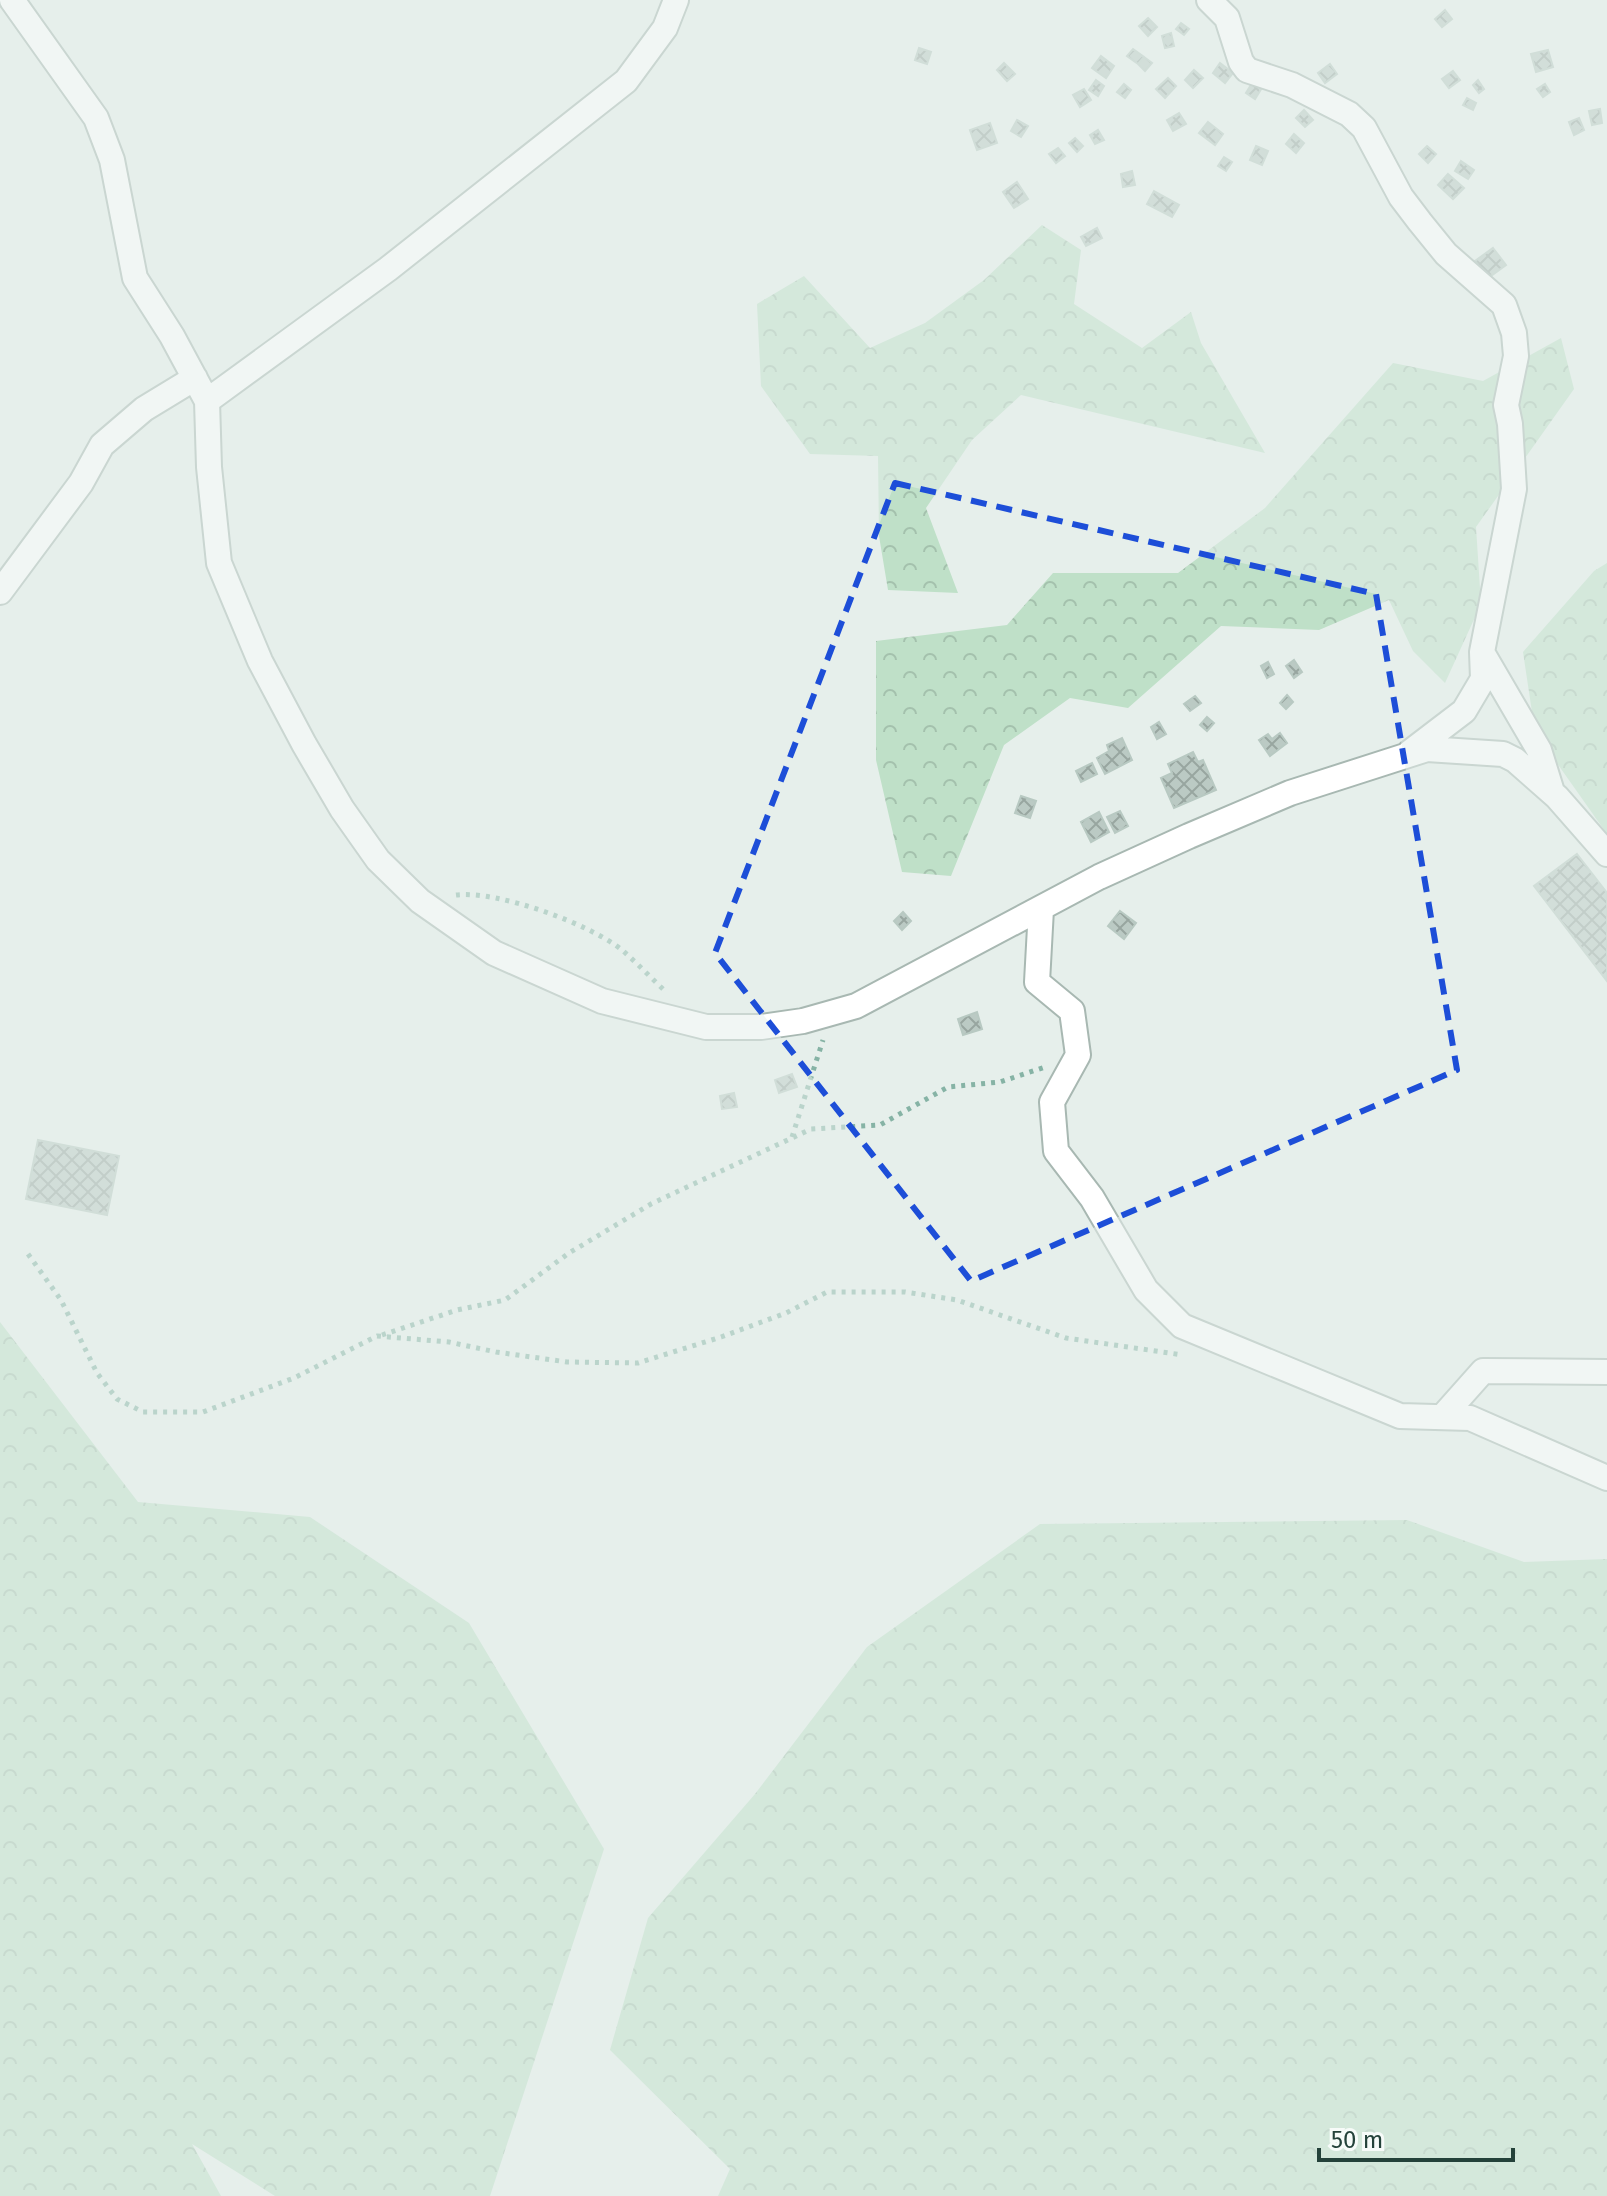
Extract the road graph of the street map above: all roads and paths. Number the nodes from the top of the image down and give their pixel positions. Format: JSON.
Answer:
{"nodes":[{"id":1,"x":12,"y":0,"type":"edge"},
{"id":2,"x":676,"y":0,"type":"edge"},
{"id":3,"x":1209,"y":0,"type":"edge"},
{"id":4,"x":195,"y":378,"type":"junction"},
{"id":5,"x":207,"y":401,"type":"junction"},
{"id":6,"x":0,"y":592,"type":"edge"},
{"id":7,"x":1482,"y":652,"type":"junction"},
{"id":8,"x":1406,"y":756,"type":"junction"},
{"id":9,"x":1552,"y":792,"type":"junction"},
{"id":10,"x":1607,"y":854,"type":"edge"},
{"id":11,"x":420,"y":901,"type":"junction"},
{"id":12,"x":1041,"y":909,"type":"junction"},
{"id":13,"x":668,"y":994,"type":"dead end"},
{"id":14,"x":831,"y":1013,"type":"junction"},
{"id":15,"x":1078,"y":1055,"type":"junction"},
{"id":16,"x":791,"y":1138,"type":"junction"},
{"id":17,"x":28,"y":1254,"type":"dead end"},
{"id":18,"x":377,"y":1336,"type":"junction"},
{"id":19,"x":1186,"y":1356,"type":"dead end"},
{"id":20,"x":1607,"y":1372,"type":"edge"},
{"id":21,"x":1443,"y":1416,"type":"junction"},
{"id":22,"x":1607,"y":1478,"type":"edge"}],
"edges":[{"from":1,"to":4,"type":"street"},
{"from":2,"to":5,"type":"street"},
{"from":3,"to":7,"type":"street"},
{"from":4,"to":5,"type":"street"},
{"from":4,"to":6,"type":"street"},
{"from":5,"to":11,"type":"street"},
{"from":7,"to":8,"type":"street"},
{"from":7,"to":9,"type":"street"},
{"from":8,"to":9,"type":"street"},
{"from":8,"to":12,"type":"street"},
{"from":9,"to":10,"type":"street"},
{"from":11,"to":13,"type":"path"},
{"from":11,"to":14,"type":"street"},
{"from":12,"to":14,"type":"street"},
{"from":12,"to":15,"type":"street"},
{"from":14,"to":16,"type":"path"},
{"from":15,"to":16,"type":"path"},
{"from":15,"to":21,"type":"street"},
{"from":16,"to":18,"type":"path"},
{"from":17,"to":18,"type":"path"},
{"from":18,"to":19,"type":"path"},
{"from":20,"to":21,"type":"street"},
{"from":21,"to":22,"type":"street"}]}
